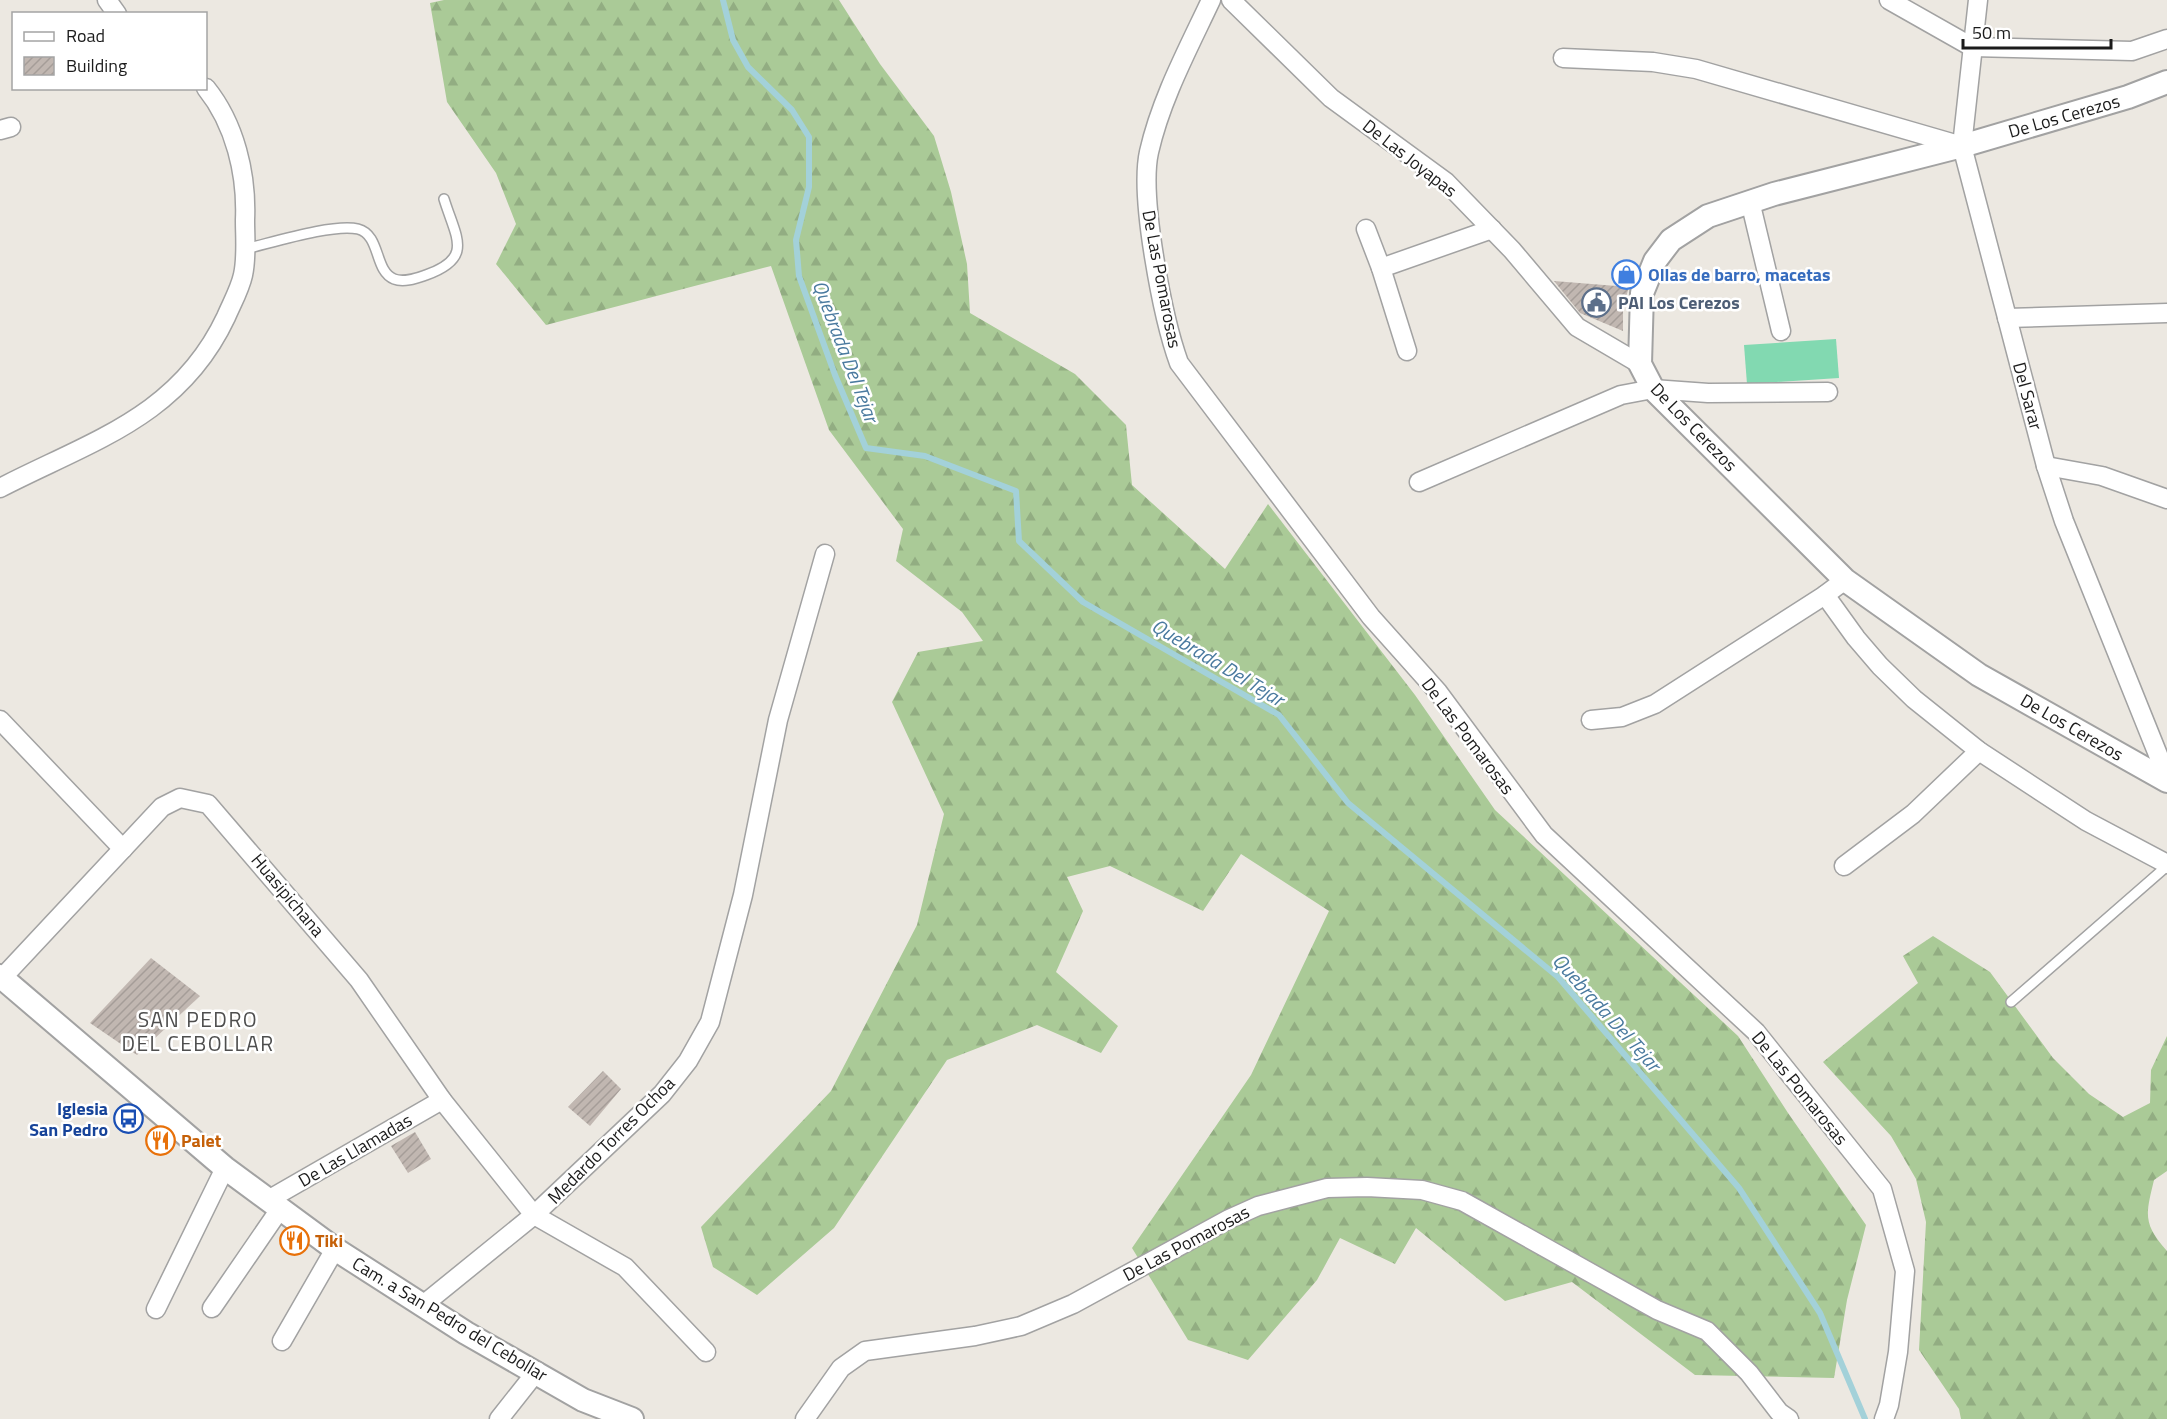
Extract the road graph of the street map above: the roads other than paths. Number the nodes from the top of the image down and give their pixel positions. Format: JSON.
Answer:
{"nodes":[{"id":1,"x":1211,"y":0,"type":"edge"},
{"id":2,"x":1231,"y":0,"type":"edge"},
{"id":3,"x":1889,"y":0,"type":"edge"},
{"id":4,"x":1978,"y":0,"type":"edge"},
{"id":5,"x":2167,"y":39,"type":"edge"},
{"id":6,"x":1972,"y":47,"type":"junction"},
{"id":7,"x":1563,"y":58,"type":"dead end"},
{"id":8,"x":2167,"y":82,"type":"edge"},
{"id":9,"x":207,"y":89,"type":"edge"},
{"id":10,"x":1962,"y":146,"type":"junction"},
{"id":11,"x":444,"y":199,"type":"dead end"},
{"id":12,"x":1750,"y":201,"type":"junction"},
{"id":13,"x":1365,"y":229,"type":"dead end"},
{"id":14,"x":1492,"y":229,"type":"junction"},
{"id":15,"x":245,"y":249,"type":"junction"},
{"id":16,"x":1381,"y":268,"type":"junction"},
{"id":17,"x":2167,"y":313,"type":"edge"},
{"id":18,"x":2007,"y":318,"type":"junction"},
{"id":19,"x":1781,"y":331,"type":"dead end"},
{"id":20,"x":1407,"y":351,"type":"dead end"},
{"id":21,"x":1640,"y":364,"type":"junction"},
{"id":22,"x":1653,"y":389,"type":"junction"},
{"id":23,"x":1828,"y":392,"type":"dead end"},
{"id":24,"x":2046,"y":466,"type":"junction"},
{"id":25,"x":1419,"y":482,"type":"dead end"},
{"id":26,"x":0,"y":488,"type":"edge"},
{"id":27,"x":2167,"y":499,"type":"edge"},
{"id":28,"x":825,"y":554,"type":"dead end"},
{"id":29,"x":1845,"y":580,"type":"junction"},
{"id":30,"x":1825,"y":595,"type":"junction"},
{"id":31,"x":0,"y":720,"type":"edge"},
{"id":32,"x":1591,"y":720,"type":"dead end"},
{"id":33,"x":1979,"y":751,"type":"junction"},
{"id":34,"x":2167,"y":779,"type":"edge"},
{"id":35,"x":123,"y":849,"type":"junction"},
{"id":36,"x":2167,"y":865,"type":"edge"},
{"id":37,"x":1844,"y":866,"type":"dead end"},
{"id":38,"x":1,"y":977,"type":"edge"},
{"id":39,"x":2011,"y":1002,"type":"dead end"},
{"id":40,"x":442,"y":1100,"type":"junction"},
{"id":41,"x":225,"y":1168,"type":"junction"},
{"id":42,"x":274,"y":1205,"type":"junction"},
{"id":43,"x":534,"y":1215,"type":"junction"},
{"id":44,"x":335,"y":1249,"type":"junction"},
{"id":45,"x":423,"y":1305,"type":"junction"},
{"id":46,"x":212,"y":1308,"type":"dead end"},
{"id":47,"x":156,"y":1309,"type":"dead end"},
{"id":48,"x":282,"y":1341,"type":"dead end"},
{"id":49,"x":706,"y":1352,"type":"dead end"},
{"id":50,"x":537,"y":1371,"type":"junction"},
{"id":51,"x":499,"y":1419,"type":"edge"},
{"id":52,"x":632,"y":1419,"type":"edge"},
{"id":53,"x":805,"y":1419,"type":"edge"},
{"id":54,"x":1789,"y":1419,"type":"edge"},
{"id":55,"x":1884,"y":1419,"type":"edge"}],
"edges":[{"from":1,"to":55,"type":"street","name":"De Las Pomarosas"},
{"from":2,"to":14,"type":"street","name":"De Las Joyapas"},
{"from":3,"to":6,"type":"street"},
{"from":4,"to":6,"type":"street","name":"Del Sarar"},
{"from":5,"to":6,"type":"street"},
{"from":6,"to":10,"type":"street","name":"Del Sarar"},
{"from":7,"to":10,"type":"street"},
{"from":8,"to":10,"type":"street","name":"De Los Cerezos"},
{"from":9,"to":15,"type":"street"},
{"from":10,"to":12,"type":"street","name":"De Los Cerezos"},
{"from":10,"to":18,"type":"street","name":"Del Sarar"},
{"from":11,"to":15,"type":"lane"},
{"from":12,"to":19,"type":"street"},
{"from":12,"to":21,"type":"street","name":"De Los Cerezos"},
{"from":13,"to":16,"type":"street"},
{"from":14,"to":16,"type":"street"},
{"from":14,"to":21,"type":"street","name":"De Las Joyapas"},
{"from":15,"to":26,"type":"street"},
{"from":16,"to":20,"type":"street"},
{"from":17,"to":18,"type":"street"},
{"from":18,"to":24,"type":"street","name":"Del Sarar"},
{"from":21,"to":22,"type":"street","name":"De Los Cerezos"},
{"from":22,"to":23,"type":"street"},
{"from":22,"to":25,"type":"street"},
{"from":22,"to":29,"type":"street","name":"De Los Cerezos"},
{"from":24,"to":27,"type":"street"},
{"from":24,"to":34,"type":"street","name":"Del Sarar"},
{"from":28,"to":43,"type":"street","name":"Medardo Torres Ochoa"},
{"from":29,"to":30,"type":"street"},
{"from":29,"to":34,"type":"street","name":"De Los Cerezos"},
{"from":30,"to":32,"type":"street"},
{"from":30,"to":33,"type":"street"},
{"from":31,"to":35,"type":"street"},
{"from":33,"to":36,"type":"street"},
{"from":33,"to":37,"type":"street"},
{"from":35,"to":38,"type":"street","name":"Huasipichana"},
{"from":35,"to":40,"type":"street","name":"Huasipichana"},
{"from":36,"to":39,"type":"lane"},
{"from":38,"to":41,"type":"street","name":"Cam. a San Pedro del Cebollar"},
{"from":40,"to":42,"type":"street","name":"De Las Llamadas"},
{"from":40,"to":43,"type":"street","name":"Huasipichana"},
{"from":41,"to":42,"type":"street","name":"Cam. a San Pedro del Cebollar"},
{"from":41,"to":47,"type":"street"},
{"from":42,"to":44,"type":"street","name":"Cam. a San Pedro del Cebollar"},
{"from":42,"to":46,"type":"street"},
{"from":43,"to":45,"type":"street","name":"Medardo Torres Ochoa"},
{"from":43,"to":49,"type":"street"},
{"from":44,"to":45,"type":"street","name":"Cam. a San Pedro del Cebollar"},
{"from":44,"to":48,"type":"street"},
{"from":45,"to":50,"type":"street","name":"Cam. a San Pedro del Cebollar"},
{"from":50,"to":51,"type":"street"},
{"from":50,"to":52,"type":"street","name":"Cam. a San Pedro del Cebollar"},
{"from":53,"to":54,"type":"street","name":"De Las Pomarosas"}]}
